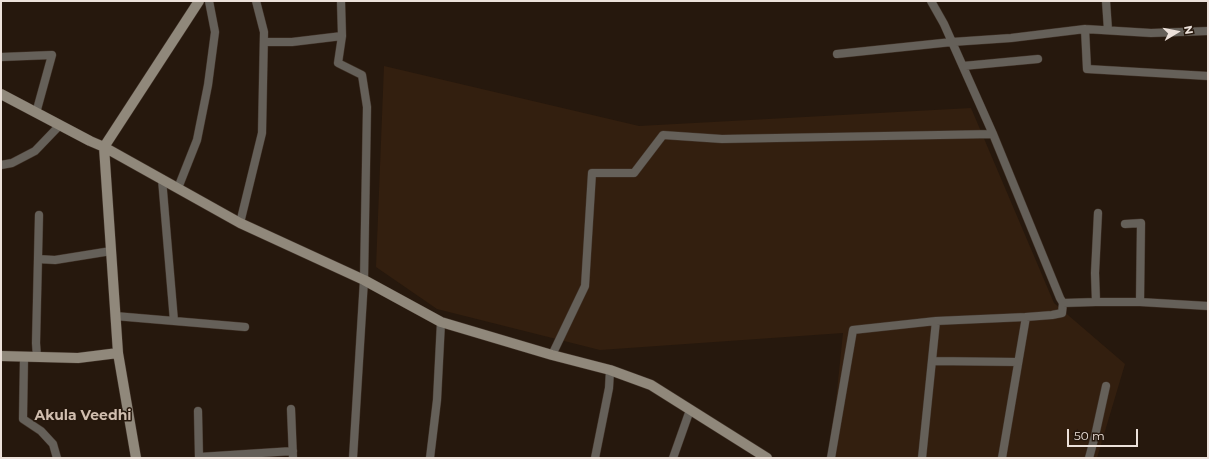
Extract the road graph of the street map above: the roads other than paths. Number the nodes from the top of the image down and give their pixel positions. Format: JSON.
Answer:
{"nodes":[{"id":1,"x":199,"y":1,"type":"edge"},
{"id":2,"x":209,"y":1,"type":"edge"},
{"id":3,"x":256,"y":1,"type":"edge"},
{"id":4,"x":342,"y":1,"type":"edge"},
{"id":5,"x":931,"y":1,"type":"edge"},
{"id":6,"x":1106,"y":1,"type":"edge"},
{"id":7,"x":1085,"y":29,"type":"junction"},
{"id":8,"x":1108,"y":30,"type":"junction"},
{"id":9,"x":1208,"y":31,"type":"edge"},
{"id":10,"x":342,"y":36,"type":"junction"},
{"id":11,"x":264,"y":42,"type":"junction"},
{"id":12,"x":952,"y":42,"type":"junction"},
{"id":13,"x":837,"y":54,"type":"dead end"},
{"id":14,"x":1,"y":57,"type":"edge"},
{"id":15,"x":1038,"y":59,"type":"dead end"},
{"id":16,"x":963,"y":66,"type":"junction"},
{"id":17,"x":1208,"y":76,"type":"edge"},
{"id":18,"x":1,"y":94,"type":"edge"},
{"id":19,"x":36,"y":113,"type":"junction"},
{"id":20,"x":60,"y":125,"type":"junction"},
{"id":21,"x":993,"y":134,"type":"junction"},
{"id":22,"x":104,"y":147,"type":"junction"},
{"id":23,"x":1,"y":165,"type":"edge"},
{"id":24,"x":162,"y":179,"type":"junction"},
{"id":25,"x":178,"y":188,"type":"junction"},
{"id":26,"x":1098,"y":213,"type":"dead end"},
{"id":27,"x":39,"y":215,"type":"dead end"},
{"id":28,"x":240,"y":223,"type":"junction"},
{"id":29,"x":1125,"y":224,"type":"dead end"},
{"id":30,"x":111,"y":251,"type":"junction"},
{"id":31,"x":38,"y":259,"type":"junction"},
{"id":32,"x":364,"y":280,"type":"junction"},
{"id":33,"x":1096,"y":302,"type":"junction"},
{"id":34,"x":1140,"y":302,"type":"junction"},
{"id":35,"x":1063,"y":303,"type":"junction"},
{"id":36,"x":1208,"y":306,"type":"edge"},
{"id":37,"x":115,"y":316,"type":"junction"},
{"id":38,"x":1026,"y":317,"type":"junction"},
{"id":39,"x":174,"y":321,"type":"junction"},
{"id":40,"x":441,"y":322,"type":"junction"},
{"id":41,"x":936,"y":322,"type":"junction"},
{"id":42,"x":245,"y":327,"type":"dead end"},
{"id":43,"x":118,"y":353,"type":"junction"},
{"id":44,"x":552,"y":354,"type":"junction"},
{"id":45,"x":1,"y":356,"type":"edge"},
{"id":46,"x":24,"y":357,"type":"junction"},
{"id":47,"x":37,"y":357,"type":"junction"},
{"id":48,"x":932,"y":361,"type":"junction"},
{"id":49,"x":1018,"y":362,"type":"junction"},
{"id":50,"x":610,"y":370,"type":"junction"},
{"id":51,"x":1106,"y":386,"type":"dead end"},
{"id":52,"x":291,"y":409,"type":"dead end"},
{"id":53,"x":690,"y":410,"type":"junction"},
{"id":54,"x":198,"y":411,"type":"dead end"},
{"id":55,"x":293,"y":455,"type":"edge"},
{"id":56,"x":199,"y":457,"type":"edge"},
{"id":57,"x":764,"y":457,"type":"edge"},
{"id":58,"x":57,"y":458,"type":"edge"},
{"id":59,"x":136,"y":458,"type":"edge"},
{"id":60,"x":353,"y":458,"type":"edge"},
{"id":61,"x":430,"y":458,"type":"edge"},
{"id":62,"x":595,"y":458,"type":"edge"},
{"id":63,"x":674,"y":458,"type":"edge"},
{"id":64,"x":831,"y":458,"type":"edge"},
{"id":65,"x":922,"y":458,"type":"edge"},
{"id":66,"x":1002,"y":458,"type":"edge"},
{"id":67,"x":1089,"y":458,"type":"edge"}],
"edges":[{"from":1,"to":22,"type":"main road"},
{"from":2,"to":25,"type":"street"},
{"from":3,"to":11,"type":"street"},
{"from":4,"to":10,"type":"street"},
{"from":5,"to":12,"type":"street"},
{"from":6,"to":8,"type":"street"},
{"from":7,"to":8,"type":"street"},
{"from":7,"to":12,"type":"street"},
{"from":7,"to":17,"type":"street"},
{"from":8,"to":9,"type":"street"},
{"from":10,"to":11,"type":"street"},
{"from":10,"to":32,"type":"street"},
{"from":11,"to":28,"type":"street"},
{"from":12,"to":13,"type":"street"},
{"from":12,"to":16,"type":"street"},
{"from":14,"to":19,"type":"street"},
{"from":15,"to":16,"type":"street"},
{"from":16,"to":21,"type":"street"},
{"from":18,"to":19,"type":"main road"},
{"from":19,"to":20,"type":"main road"},
{"from":20,"to":22,"type":"main road"},
{"from":20,"to":23,"type":"street"},
{"from":21,"to":35,"type":"street"},
{"from":21,"to":44,"type":"street"},
{"from":22,"to":24,"type":"main road"},
{"from":22,"to":30,"type":"main road"},
{"from":24,"to":25,"type":"main road"},
{"from":24,"to":39,"type":"street"},
{"from":25,"to":28,"type":"main road"},
{"from":26,"to":33,"type":"street"},
{"from":27,"to":31,"type":"street"},
{"from":28,"to":32,"type":"main road"},
{"from":29,"to":34,"type":"street"},
{"from":30,"to":31,"type":"street"},
{"from":30,"to":37,"type":"main road"},
{"from":31,"to":47,"type":"street"},
{"from":32,"to":40,"type":"main road"},
{"from":32,"to":60,"type":"street"},
{"from":33,"to":34,"type":"street"},
{"from":33,"to":35,"type":"street"},
{"from":34,"to":36,"type":"street"},
{"from":35,"to":38,"type":"street"},
{"from":37,"to":39,"type":"street"},
{"from":37,"to":43,"type":"main road"},
{"from":38,"to":41,"type":"street"},
{"from":38,"to":49,"type":"street"},
{"from":39,"to":42,"type":"street"},
{"from":40,"to":44,"type":"main road"},
{"from":40,"to":61,"type":"street"},
{"from":41,"to":48,"type":"street"},
{"from":41,"to":64,"type":"street"},
{"from":43,"to":47,"type":"main road"},
{"from":43,"to":59,"type":"main road"},
{"from":44,"to":50,"type":"main road"},
{"from":45,"to":46,"type":"main road"},
{"from":46,"to":47,"type":"main road"},
{"from":46,"to":58,"type":"street"},
{"from":48,"to":49,"type":"street"},
{"from":48,"to":65,"type":"street"},
{"from":49,"to":66,"type":"street"},
{"from":50,"to":53,"type":"main road"},
{"from":50,"to":62,"type":"street"},
{"from":51,"to":67,"type":"street"},
{"from":52,"to":55,"type":"street"},
{"from":53,"to":57,"type":"main road"},
{"from":53,"to":63,"type":"street"},
{"from":54,"to":56,"type":"street"},
{"from":55,"to":56,"type":"street"}]}
